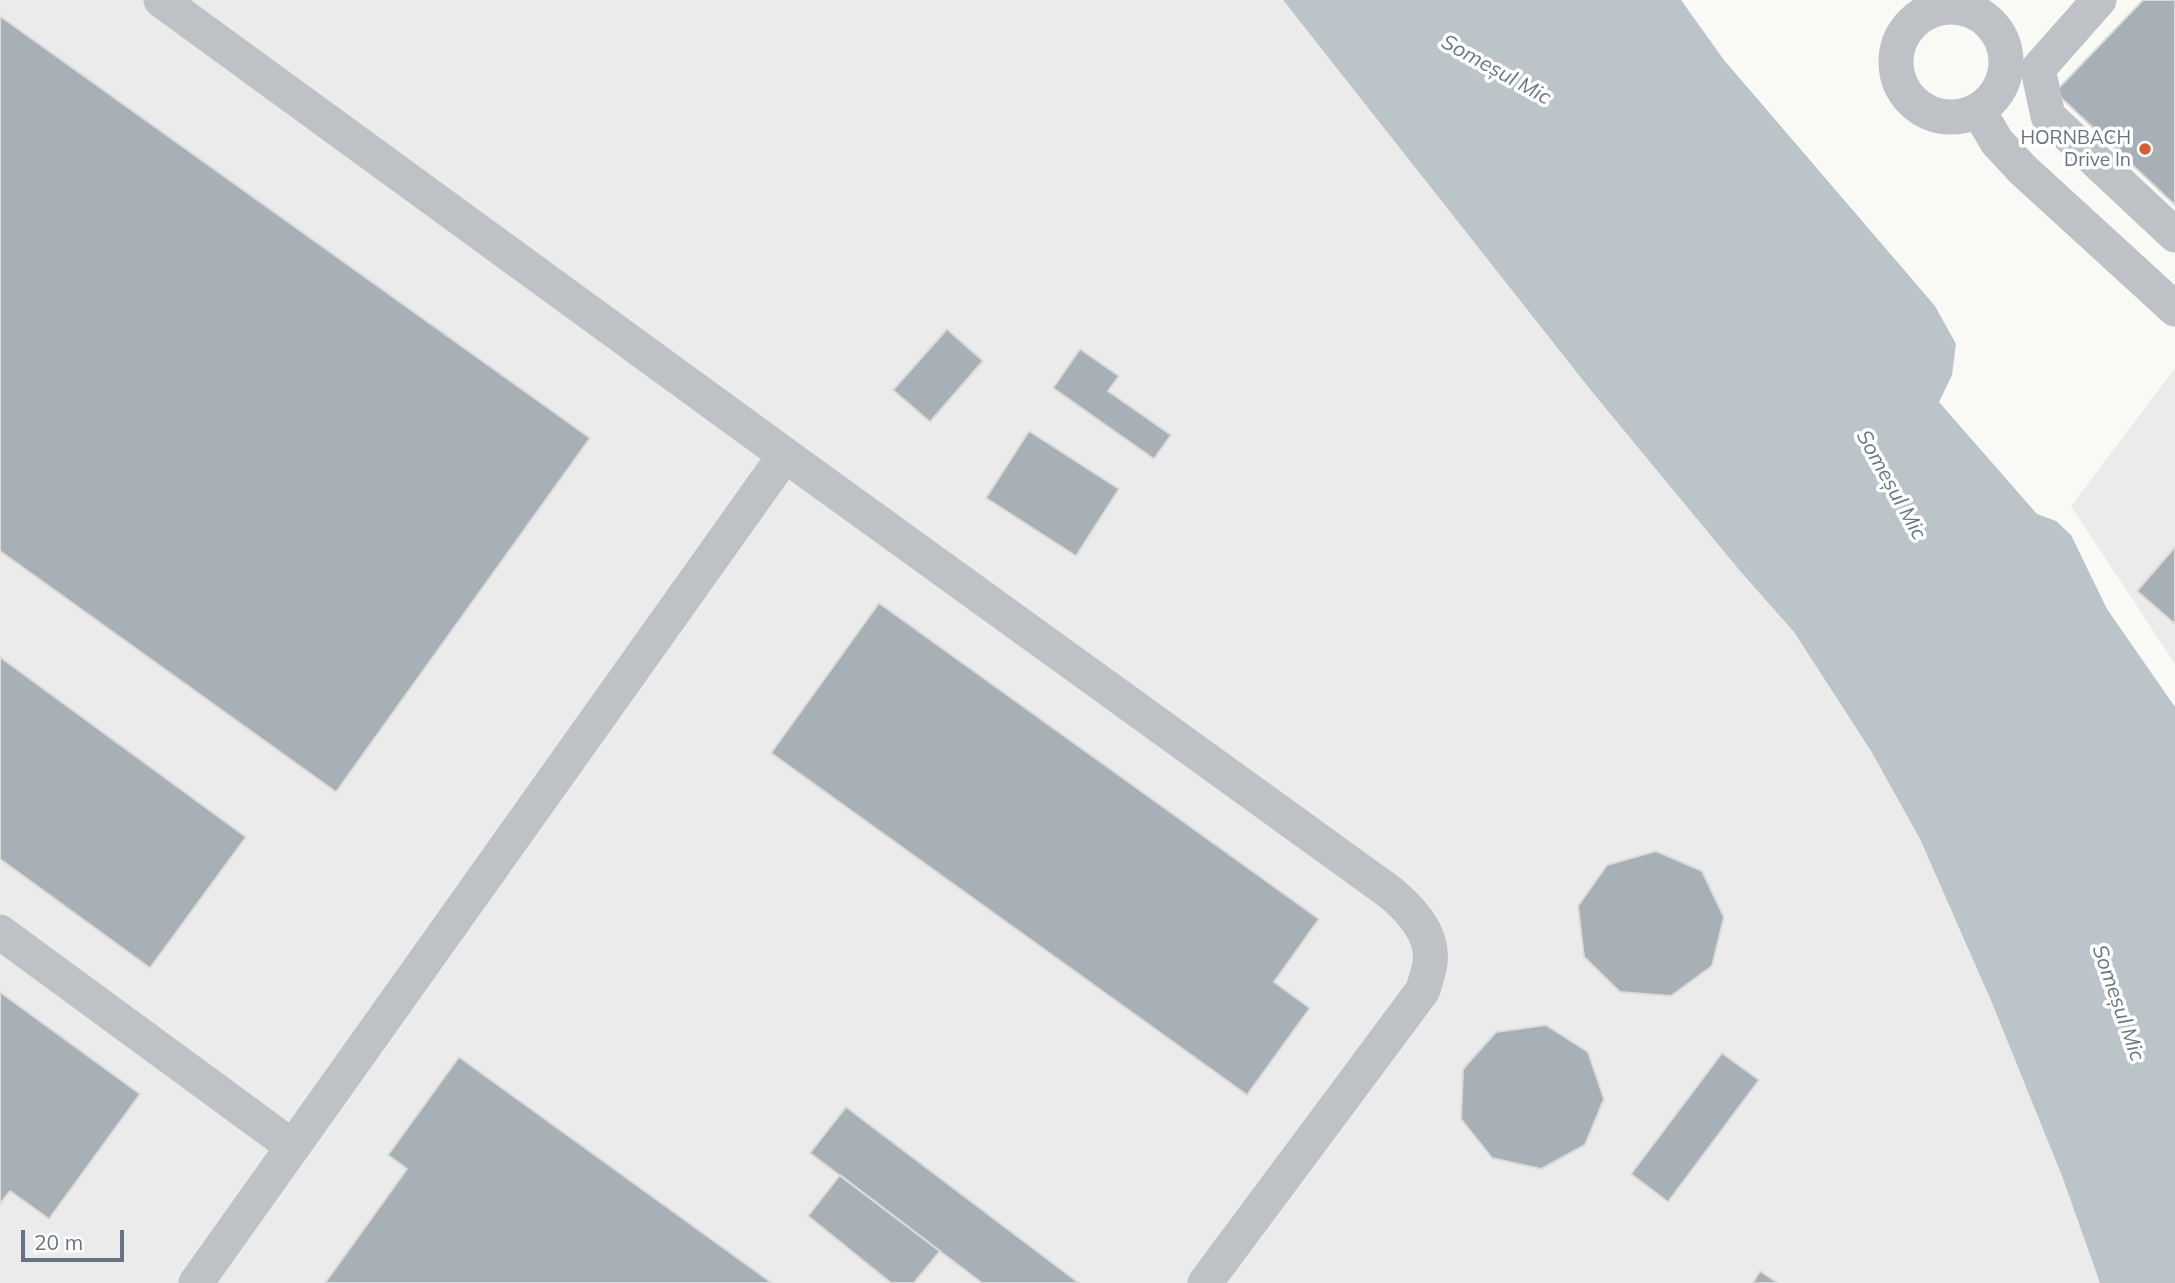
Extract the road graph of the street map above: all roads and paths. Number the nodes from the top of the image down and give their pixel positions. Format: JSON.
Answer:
{"nodes":[{"id":1,"x":161,"y":0,"type":"edge"},
{"id":2,"x":2099,"y":0,"type":"edge"},
{"id":3,"x":1978,"y":110,"type":"dead end"},
{"id":4,"x":2175,"y":235,"type":"edge"},
{"id":5,"x":2175,"y":309,"type":"edge"},
{"id":6,"x":785,"y":455,"type":"junction"},
{"id":7,"x":0,"y":932,"type":"edge"},
{"id":8,"x":293,"y":1147,"type":"junction"},
{"id":9,"x":196,"y":1283,"type":"edge"},
{"id":10,"x":1205,"y":1283,"type":"edge"}],
"edges":[{"from":1,"to":6,"type":"lane"},
{"from":2,"to":4,"type":"lane"},
{"from":3,"to":5,"type":"lane"},
{"from":6,"to":8,"type":"lane"},
{"from":6,"to":10,"type":"lane"},
{"from":7,"to":8,"type":"lane"},
{"from":8,"to":9,"type":"lane"}]}
